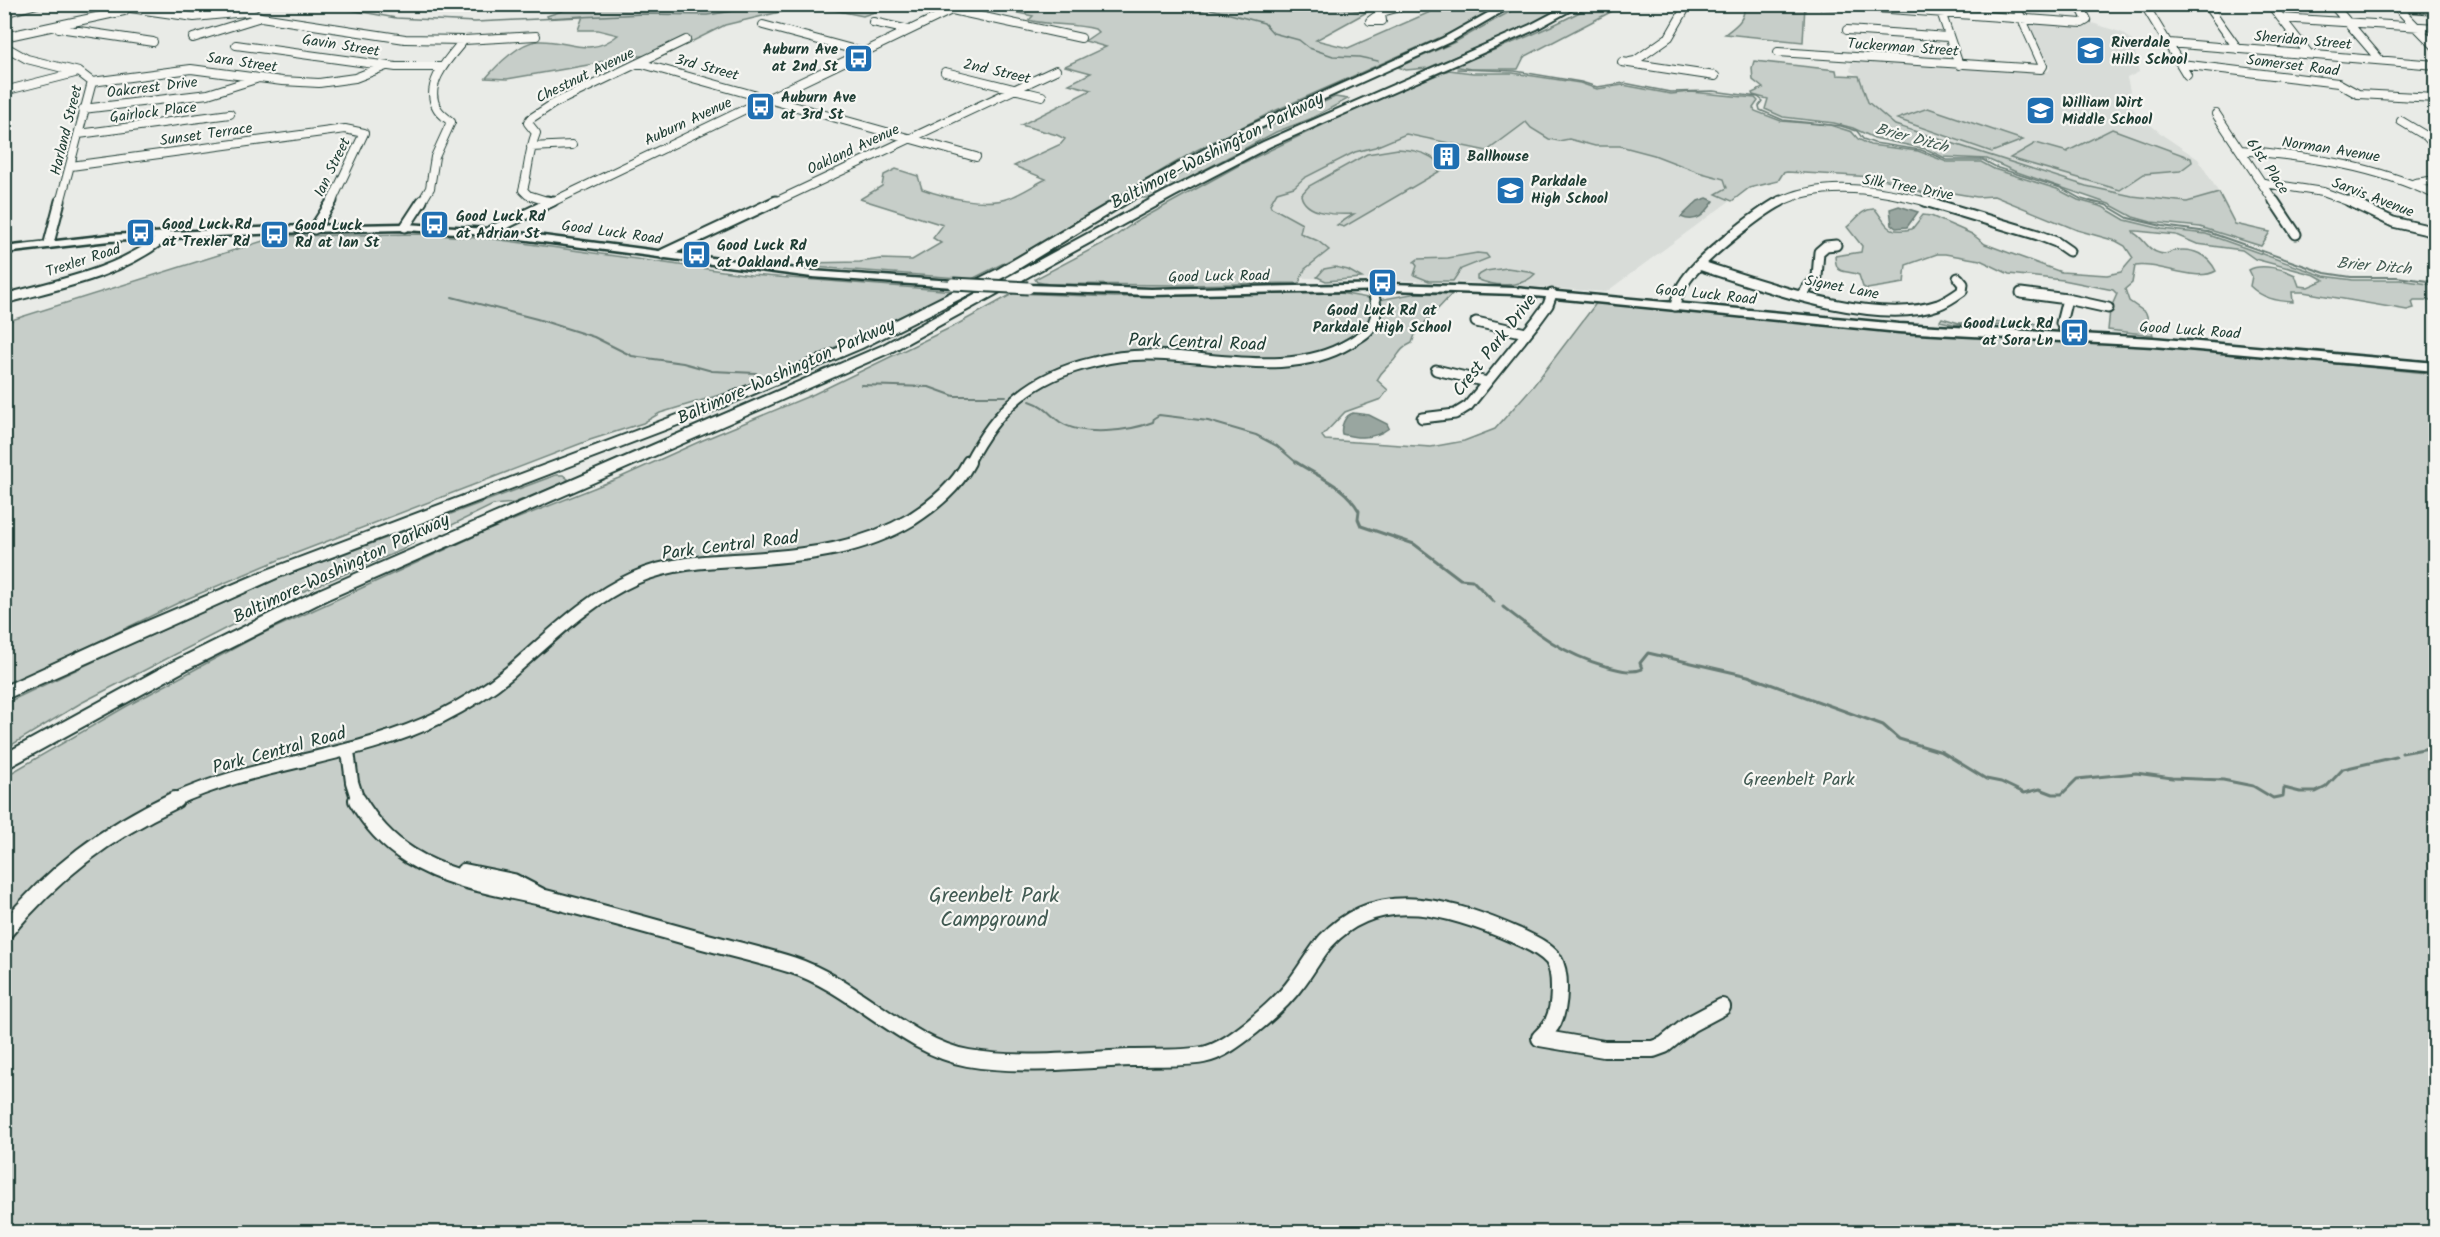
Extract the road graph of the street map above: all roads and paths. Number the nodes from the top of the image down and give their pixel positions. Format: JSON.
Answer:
{"nodes":[{"id":1,"x":37,"y":4,"type":"edge"},
{"id":2,"x":102,"y":4,"type":"edge"},
{"id":3,"x":233,"y":4,"type":"edge"},
{"id":4,"x":470,"y":4,"type":"edge"},
{"id":5,"x":544,"y":4,"type":"edge"},
{"id":6,"x":964,"y":4,"type":"edge"},
{"id":7,"x":1411,"y":4,"type":"edge"},
{"id":8,"x":1512,"y":4,"type":"edge"},
{"id":9,"x":1578,"y":4,"type":"edge"},
{"id":10,"x":1688,"y":4,"type":"edge"},
{"id":11,"x":1821,"y":4,"type":"edge"},
{"id":12,"x":1939,"y":4,"type":"edge"},
{"id":13,"x":2015,"y":4,"type":"edge"},
{"id":14,"x":2079,"y":4,"type":"edge"},
{"id":15,"x":2144,"y":4,"type":"edge"},
{"id":16,"x":2206,"y":4,"type":"edge"},
{"id":17,"x":2270,"y":4,"type":"edge"},
{"id":18,"x":2332,"y":4,"type":"edge"},
{"id":19,"x":2395,"y":6,"type":"edge"},
{"id":20,"x":131,"y":9,"type":"junction"},
{"id":21,"x":952,"y":10,"type":"junction"},
{"id":22,"x":2436,"y":10,"type":"edge"},
{"id":23,"x":246,"y":12,"type":"junction"},
{"id":24,"x":1941,"y":12,"type":"junction"},
{"id":25,"x":4,"y":13,"type":"edge"},
{"id":26,"x":1381,"y":14,"type":"dead end"},
{"id":27,"x":261,"y":17,"type":"junction"},
{"id":28,"x":2022,"y":18,"type":"junction"},
{"id":29,"x":2281,"y":18,"type":"junction"},
{"id":30,"x":873,"y":22,"type":"dead end"},
{"id":31,"x":2347,"y":22,"type":"junction"},
{"id":32,"x":763,"y":25,"type":"dead end"},
{"id":33,"x":53,"y":27,"type":"junction"},
{"id":34,"x":2416,"y":27,"type":"junction"},
{"id":35,"x":2436,"y":28,"type":"edge"},
{"id":36,"x":909,"y":30,"type":"junction"},
{"id":37,"x":1847,"y":30,"type":"dead end"},
{"id":38,"x":536,"y":36,"type":"dead end"},
{"id":39,"x":1948,"y":37,"type":"junction"},
{"id":40,"x":4,"y":38,"type":"edge"},
{"id":41,"x":193,"y":38,"type":"dead end"},
{"id":42,"x":1081,"y":38,"type":"dead end"},
{"id":43,"x":464,"y":40,"type":"junction"},
{"id":44,"x":686,"y":40,"type":"dead end"},
{"id":45,"x":153,"y":42,"type":"dead end"},
{"id":46,"x":2169,"y":43,"type":"junction"},
{"id":47,"x":236,"y":45,"type":"dead end"},
{"id":48,"x":4,"y":46,"type":"edge"},
{"id":49,"x":2436,"y":47,"type":"edge"},
{"id":50,"x":2238,"y":49,"type":"junction"},
{"id":51,"x":863,"y":52,"type":"junction"},
{"id":52,"x":1778,"y":52,"type":"dead end"},
{"id":53,"x":2309,"y":54,"type":"junction"},
{"id":54,"x":2380,"y":60,"type":"junction"},
{"id":55,"x":639,"y":63,"type":"junction"},
{"id":56,"x":2181,"y":64,"type":"junction"},
{"id":57,"x":1959,"y":65,"type":"junction"},
{"id":58,"x":2436,"y":65,"type":"edge"},
{"id":59,"x":386,"y":66,"type":"junction"},
{"id":60,"x":442,"y":67,"type":"junction"},
{"id":61,"x":1056,"y":70,"type":"dead end"},
{"id":62,"x":79,"y":72,"type":"junction"},
{"id":63,"x":945,"y":72,"type":"dead end"},
{"id":64,"x":2187,"y":75,"type":"dead end"},
{"id":65,"x":1715,"y":76,"type":"dead end"},
{"id":66,"x":257,"y":78,"type":"junction"},
{"id":67,"x":92,"y":82,"type":"junction"},
{"id":68,"x":1014,"y":89,"type":"junction"},
{"id":69,"x":4,"y":91,"type":"edge"},
{"id":70,"x":1042,"y":96,"type":"dead end"},
{"id":71,"x":768,"y":98,"type":"junction"},
{"id":72,"x":2436,"y":98,"type":"edge"},
{"id":73,"x":83,"y":110,"type":"junction"},
{"id":74,"x":230,"y":114,"type":"dead end"},
{"id":75,"x":2216,"y":114,"type":"dead end"},
{"id":76,"x":2401,"y":121,"type":"dead end"},
{"id":77,"x":345,"y":129,"type":"joint"},
{"id":78,"x":79,"y":134,"type":"junction"},
{"id":79,"x":2426,"y":136,"type":"junction"},
{"id":80,"x":2436,"y":137,"type":"edge"},
{"id":81,"x":909,"y":138,"type":"junction"},
{"id":82,"x":572,"y":145,"type":"dead end"},
{"id":83,"x":531,"y":147,"type":"junction"},
{"id":84,"x":2436,"y":147,"type":"edge"},
{"id":85,"x":2241,"y":150,"type":"junction"},
{"id":86,"x":976,"y":157,"type":"dead end"},
{"id":87,"x":71,"y":166,"type":"junction"},
{"id":88,"x":2436,"y":180,"type":"edge"},
{"id":89,"x":2264,"y":183,"type":"junction"},
{"id":90,"x":2415,"y":183,"type":"junction"},
{"id":91,"x":2436,"y":195,"type":"edge"},
{"id":92,"x":550,"y":202,"type":"junction"},
{"id":93,"x":405,"y":227,"type":"junction"},
{"id":94,"x":314,"y":229,"type":"junction"},
{"id":95,"x":489,"y":232,"type":"junction"},
{"id":96,"x":2436,"y":232,"type":"edge"},
{"id":97,"x":2296,"y":234,"type":"dead end"},
{"id":98,"x":165,"y":236,"type":"junction"},
{"id":99,"x":49,"y":243,"type":"junction"},
{"id":100,"x":1836,"y":245,"type":"dead end"},
{"id":101,"x":4,"y":250,"type":"edge"},
{"id":102,"x":2069,"y":251,"type":"dead end"},
{"id":103,"x":663,"y":254,"type":"junction"},
{"id":104,"x":1699,"y":266,"type":"junction"},
{"id":105,"x":1958,"y":278,"type":"dead end"},
{"id":106,"x":1373,"y":287,"type":"junction"},
{"id":107,"x":2021,"y":293,"type":"dead end"},
{"id":108,"x":1552,"y":294,"type":"junction"},
{"id":109,"x":1801,"y":295,"type":"junction"},
{"id":110,"x":4,"y":299,"type":"edge"},
{"id":111,"x":2067,"y":299,"type":"junction"},
{"id":112,"x":1675,"y":306,"type":"junction"},
{"id":113,"x":2108,"y":308,"type":"dead end"},
{"id":114,"x":1476,"y":322,"type":"dead end"},
{"id":115,"x":1526,"y":333,"type":"junction"},
{"id":116,"x":2067,"y":337,"type":"junction"},
{"id":117,"x":2436,"y":367,"type":"edge"},
{"id":118,"x":1436,"y":370,"type":"dead end"},
{"id":119,"x":1487,"y":382,"type":"junction"},
{"id":120,"x":1422,"y":418,"type":"dead end"},
{"id":121,"x":4,"y":694,"type":"edge"},
{"id":122,"x":348,"y":751,"type":"junction"},
{"id":123,"x":4,"y":763,"type":"edge"},
{"id":124,"x":4,"y":932,"type":"edge"},
{"id":125,"x":1722,"y":1006,"type":"dead end"}],
"edges":[{"from":1,"to":25,"type":"street"},
{"from":2,"to":20,"type":"street"},
{"from":3,"to":23,"type":"street"},
{"from":4,"to":5,"type":"street"},
{"from":6,"to":21,"type":"street","name":"Auburn Avenue"},
{"from":7,"to":26,"type":"street"},
{"from":8,"to":121,"type":"highway","name":"Baltimore-Washington Parkway"},
{"from":9,"to":123,"type":"highway","name":"Baltimore-Washington Parkway"},
{"from":10,"to":65,"type":"street"},
{"from":11,"to":24,"type":"street"},
{"from":12,"to":24,"type":"street"},
{"from":13,"to":28,"type":"street"},
{"from":14,"to":28,"type":"street"},
{"from":15,"to":46,"type":"street"},
{"from":16,"to":50,"type":"street"},
{"from":17,"to":29,"type":"street"},
{"from":18,"to":31,"type":"street"},
{"from":19,"to":22,"type":"street"},
{"from":19,"to":34,"type":"street"},
{"from":20,"to":23,"type":"street"},
{"from":20,"to":33,"type":"street"},
{"from":21,"to":36,"type":"street","name":"Auburn Avenue"},
{"from":21,"to":42,"type":"street"},
{"from":23,"to":27,"type":"street"},
{"from":24,"to":28,"type":"street"},
{"from":24,"to":39,"type":"street"},
{"from":27,"to":41,"type":"street"},
{"from":27,"to":43,"type":"street"},
{"from":28,"to":57,"type":"street","name":"Tuckerman Street"},
{"from":29,"to":31,"type":"street"},
{"from":29,"to":53,"type":"street"},
{"from":30,"to":36,"type":"street"},
{"from":31,"to":34,"type":"street"},
{"from":31,"to":54,"type":"street"},
{"from":32,"to":51,"type":"street"},
{"from":33,"to":40,"type":"street"},
{"from":33,"to":45,"type":"street"},
{"from":34,"to":35,"type":"street"},
{"from":34,"to":49,"type":"street"},
{"from":36,"to":51,"type":"street","name":"Auburn Avenue"},
{"from":37,"to":39,"type":"street"},
{"from":38,"to":43,"type":"street"},
{"from":39,"to":57,"type":"street"},
{"from":43,"to":60,"type":"street"},
{"from":44,"to":55,"type":"street","name":"Chestnut Avenue"},
{"from":46,"to":50,"type":"street","name":"Sheridan Street"},
{"from":46,"to":56,"type":"street"},
{"from":47,"to":59,"type":"street","name":"Gavin Street"},
{"from":48,"to":62,"type":"street","name":"Harland Street"},
{"from":50,"to":53,"type":"street","name":"Sheridan Street"},
{"from":51,"to":71,"type":"street","name":"Auburn Avenue"},
{"from":52,"to":57,"type":"street","name":"Tuckerman Street"},
{"from":53,"to":54,"type":"street","name":"Sheridan Street"},
{"from":54,"to":58,"type":"street","name":"Sheridan Street"},
{"from":55,"to":71,"type":"street","name":"3rd Street"},
{"from":55,"to":83,"type":"street","name":"Chestnut Avenue"},
{"from":56,"to":64,"type":"street"},
{"from":56,"to":72,"type":"street","name":"Somerset Road"},
{"from":59,"to":60,"type":"street","name":"Gavin Street"},
{"from":59,"to":66,"type":"street","name":"Sara Street"},
{"from":60,"to":93,"type":"street"},
{"from":61,"to":68,"type":"street","name":"Oakland Avenue"},
{"from":62,"to":67,"type":"street","name":"Harland Street"},
{"from":62,"to":69,"type":"street"},
{"from":63,"to":68,"type":"street","name":"2nd Street"},
{"from":66,"to":67,"type":"street","name":"Sara Street"},
{"from":66,"to":73,"type":"street","name":"Oakcrest Drive"},
{"from":67,"to":73,"type":"street","name":"Harland Street"},
{"from":68,"to":70,"type":"street","name":"2nd Street"},
{"from":68,"to":81,"type":"street","name":"Oakland Avenue"},
{"from":71,"to":81,"type":"street","name":"3rd Street"},
{"from":71,"to":92,"type":"street","name":"Auburn Avenue"},
{"from":73,"to":78,"type":"street","name":"Harland Street"},
{"from":74,"to":78,"type":"street","name":"Gairlock Place"},
{"from":75,"to":85,"type":"street","name":"61st Place"},
{"from":76,"to":79,"type":"street"},
{"from":77,"to":87,"type":"street","name":"Sunset Terrace"},
{"from":77,"to":94,"type":"street","name":"Ian Street"},
{"from":78,"to":87,"type":"street","name":"Harland Street"},
{"from":79,"to":80,"type":"street"},
{"from":79,"to":84,"type":"street"},
{"from":81,"to":86,"type":"street","name":"3rd Street"},
{"from":81,"to":103,"type":"street","name":"Oakland Avenue"},
{"from":82,"to":83,"type":"street"},
{"from":83,"to":92,"type":"street","name":"Chestnut Avenue"},
{"from":85,"to":89,"type":"street","name":"61st Place"},
{"from":85,"to":90,"type":"street","name":"Norman Avenue"},
{"from":87,"to":99,"type":"street","name":"Harland Street"},
{"from":88,"to":90,"type":"street"},
{"from":89,"to":96,"type":"street","name":"Sarvis Avenue"},
{"from":89,"to":97,"type":"street","name":"61st Place"},
{"from":90,"to":91,"type":"street","name":"Norman Avenue"},
{"from":92,"to":95,"type":"street","name":"Auburn Avenue"},
{"from":93,"to":94,"type":"main road","name":"Good Luck Road"},
{"from":93,"to":95,"type":"main road","name":"Good Luck Road"},
{"from":94,"to":98,"type":"main road","name":"Good Luck Road"},
{"from":95,"to":103,"type":"main road","name":"Good Luck Road"},
{"from":98,"to":99,"type":"main road","name":"Good Luck Road"},
{"from":98,"to":110,"type":"street","name":"Trexler Road"},
{"from":99,"to":101,"type":"main road","name":"Good Luck Road"},
{"from":100,"to":109,"type":"street"},
{"from":102,"to":104,"type":"street","name":"Silk Tree Drive"},
{"from":103,"to":106,"type":"main road","name":"Good Luck Road","bridge":true},
{"from":104,"to":109,"type":"street","name":"Signet Lane"},
{"from":104,"to":112,"type":"street","name":"Silk Tree Drive"},
{"from":105,"to":109,"type":"street","name":"Signet Lane"},
{"from":106,"to":108,"type":"main road","name":"Good Luck Road"},
{"from":106,"to":122,"type":"street","name":"Park Central Road"},
{"from":107,"to":111,"type":"street"},
{"from":108,"to":112,"type":"main road","name":"Good Luck Road"},
{"from":108,"to":115,"type":"street","name":"Crest Park Drive"},
{"from":111,"to":113,"type":"street"},
{"from":111,"to":116,"type":"street"},
{"from":112,"to":116,"type":"main road","name":"Good Luck Road"},
{"from":114,"to":115,"type":"street"},
{"from":115,"to":119,"type":"street","name":"Crest Park Drive"},
{"from":116,"to":117,"type":"main road","name":"Good Luck Road"},
{"from":118,"to":119,"type":"street"},
{"from":119,"to":120,"type":"street","name":"Crest Park Drive"},
{"from":122,"to":124,"type":"street","name":"Park Central Road"},
{"from":122,"to":125,"type":"street"}]}
